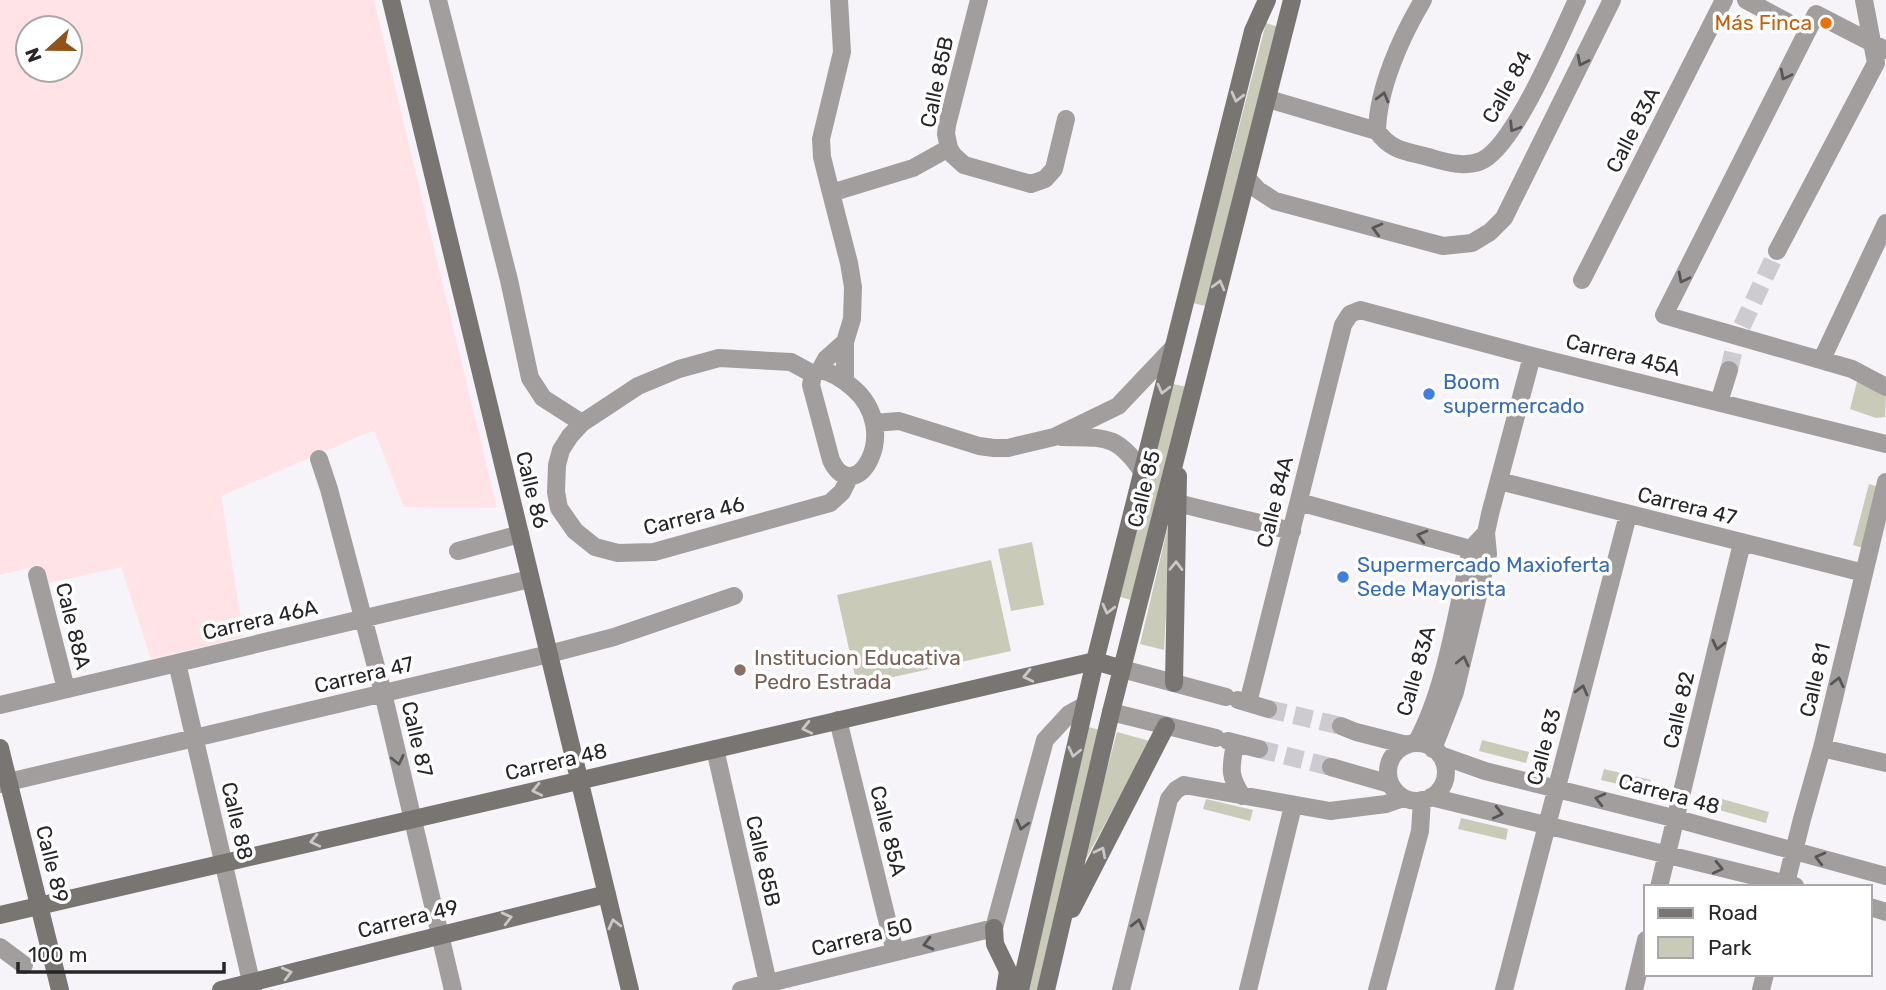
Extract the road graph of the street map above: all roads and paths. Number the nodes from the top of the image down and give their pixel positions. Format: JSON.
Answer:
{"nodes":[{"id":1,"x":393,"y":0,"type":"edge"},
{"id":2,"x":438,"y":0,"type":"edge"},
{"id":3,"x":839,"y":0,"type":"edge"},
{"id":4,"x":979,"y":0,"type":"edge"},
{"id":5,"x":1257,"y":0,"type":"edge"},
{"id":6,"x":1267,"y":0,"type":"edge"},
{"id":7,"x":1294,"y":0,"type":"edge"},
{"id":8,"x":1423,"y":0,"type":"edge"},
{"id":9,"x":1577,"y":0,"type":"edge"},
{"id":10,"x":1612,"y":0,"type":"edge"},
{"id":11,"x":1724,"y":0,"type":"edge"},
{"id":12,"x":1746,"y":0,"type":"edge"},
{"id":13,"x":1864,"y":0,"type":"edge"},
{"id":14,"x":1787,"y":22,"type":"dead end"},
{"id":15,"x":1254,"y":31,"type":"junction"},
{"id":16,"x":1880,"y":54,"type":"edge"},
{"id":17,"x":1268,"y":99,"type":"junction"},
{"id":18,"x":1066,"y":119,"type":"dead end"},
{"id":19,"x":1377,"y":131,"type":"junction"},
{"id":20,"x":949,"y":148,"type":"junction"},
{"id":21,"x":1247,"y":178,"type":"junction"},
{"id":22,"x":831,"y":193,"type":"junction"},
{"id":23,"x":1886,"y":223,"type":"edge"},
{"id":24,"x":1777,"y":251,"type":"tunnel mouth"},
{"id":25,"x":1582,"y":280,"type":"dead end"},
{"id":26,"x":1350,"y":314,"type":"joint"},
{"id":27,"x":1180,"y":321,"type":"junction"},
{"id":28,"x":1208,"y":328,"type":"junction"},
{"id":29,"x":845,"y":342,"type":"junction"},
{"id":30,"x":1173,"y":348,"type":"junction"},
{"id":31,"x":1532,"y":356,"type":"junction"},
{"id":32,"x":1822,"y":359,"type":"junction"},
{"id":33,"x":1729,"y":370,"type":"tunnel mouth"},
{"id":34,"x":816,"y":372,"type":"junction"},
{"id":35,"x":845,"y":382,"type":"junction"},
{"id":36,"x":1886,"y":387,"type":"edge"},
{"id":37,"x":1719,"y":402,"type":"junction"},
{"id":38,"x":582,"y":423,"type":"junction"},
{"id":39,"x":874,"y":423,"type":"junction"},
{"id":40,"x":1054,"y":437,"type":"junction"},
{"id":41,"x":1886,"y":444,"type":"edge"},
{"id":42,"x":1178,"y":446,"type":"junction"},
{"id":43,"x":319,"y":459,"type":"dead end"},
{"id":44,"x":1142,"y":471,"type":"junction"},
{"id":45,"x":850,"y":476,"type":"junction"},
{"id":46,"x":1499,"y":481,"type":"junction"},
{"id":47,"x":1886,"y":482,"type":"edge"},
{"id":48,"x":1299,"y":502,"type":"junction"},
{"id":49,"x":1177,"y":503,"type":"junction"},
{"id":50,"x":1628,"y":515,"type":"junction"},
{"id":51,"x":1292,"y":531,"type":"junction"},
{"id":52,"x":520,"y":534,"type":"junction"},
{"id":53,"x":1742,"y":543,"type":"junction"},
{"id":54,"x":458,"y":551,"type":"dead end"},
{"id":55,"x":1480,"y":552,"type":"junction"},
{"id":56,"x":1864,"y":573,"type":"junction"},
{"id":57,"x":37,"y":575,"type":"dead end"},
{"id":58,"x":530,"y":579,"type":"junction"},
{"id":59,"x":734,"y":596,"type":"dead end"},
{"id":60,"x":363,"y":618,"type":"junction"},
{"id":61,"x":549,"y":654,"type":"junction"},
{"id":62,"x":1095,"y":661,"type":"junction"},
{"id":63,"x":177,"y":663,"type":"junction"},
{"id":64,"x":1122,"y":669,"type":"junction"},
{"id":65,"x":1174,"y":683,"type":"junction"},
{"id":66,"x":66,"y":689,"type":"junction"},
{"id":67,"x":383,"y":693,"type":"junction"},
{"id":68,"x":1237,"y":700,"type":"junction"},
{"id":69,"x":0,"y":705,"type":"edge"},
{"id":70,"x":1085,"y":705,"type":"junction"},
{"id":71,"x":1268,"y":709,"type":"tunnel mouth"},
{"id":72,"x":1111,"y":712,"type":"junction"},
{"id":73,"x":838,"y":720,"type":"junction"},
{"id":74,"x":1166,"y":726,"type":"junction"},
{"id":75,"x":1341,"y":726,"type":"tunnel mouth"},
{"id":76,"x":195,"y":738,"type":"junction"},
{"id":77,"x":1226,"y":741,"type":"junction"},
{"id":78,"x":1411,"y":744,"type":"junction"},
{"id":79,"x":0,"y":748,"type":"edge"},
{"id":80,"x":1822,"y":748,"type":"junction"},
{"id":81,"x":715,"y":749,"type":"junction"},
{"id":82,"x":1258,"y":749,"type":"tunnel mouth"},
{"id":83,"x":1437,"y":752,"type":"junction"},
{"id":84,"x":1886,"y":763,"type":"edge"},
{"id":85,"x":1331,"y":766,"type":"tunnel mouth"},
{"id":86,"x":579,"y":780,"type":"junction"},
{"id":87,"x":4,"y":783,"type":"edge"},
{"id":88,"x":1390,"y":784,"type":"junction"},
{"id":89,"x":1556,"y":788,"type":"junction"},
{"id":90,"x":1242,"y":796,"type":"junction"},
{"id":91,"x":1404,"y":798,"type":"junction"},
{"id":92,"x":1427,"y":799,"type":"junction"},
{"id":93,"x":1293,"y":806,"type":"junction"},
{"id":94,"x":412,"y":819,"type":"junction"},
{"id":95,"x":1676,"y":819,"type":"junction"},
{"id":96,"x":1548,"y":824,"type":"junction"},
{"id":97,"x":1793,"y":851,"type":"junction"},
{"id":98,"x":1667,"y":856,"type":"junction"},
{"id":99,"x":223,"y":862,"type":"junction"},
{"id":100,"x":1886,"y":876,"type":"edge"},
{"id":101,"x":1660,"y":885,"type":"edge"},
{"id":102,"x":1785,"y":885,"type":"edge"},
{"id":103,"x":1789,"y":885,"type":"edge"},
{"id":104,"x":607,"y":894,"type":"junction"},
{"id":105,"x":44,"y":909,"type":"junction"},
{"id":106,"x":0,"y":915,"type":"edge"},
{"id":107,"x":994,"y":928,"type":"junction"},
{"id":108,"x":440,"y":934,"type":"junction"},
{"id":109,"x":1059,"y":934,"type":"junction"},
{"id":110,"x":0,"y":947,"type":"edge"},
{"id":111,"x":1644,"y":948,"type":"edge"},
{"id":112,"x":895,"y":952,"type":"junction"},
{"id":113,"x":24,"y":965,"type":"dead end"},
{"id":114,"x":768,"y":983,"type":"junction"},
{"id":115,"x":252,"y":986,"type":"edge"},
{"id":116,"x":60,"y":990,"type":"edge"},
{"id":117,"x":220,"y":990,"type":"edge"},
{"id":118,"x":453,"y":990,"type":"edge"},
{"id":119,"x":630,"y":990,"type":"edge"},
{"id":120,"x":741,"y":990,"type":"edge"},
{"id":121,"x":1005,"y":990,"type":"edge"},
{"id":122,"x":1020,"y":990,"type":"edge"},
{"id":123,"x":1046,"y":990,"type":"edge"},
{"id":124,"x":1121,"y":990,"type":"edge"},
{"id":125,"x":1248,"y":990,"type":"edge"},
{"id":126,"x":1377,"y":990,"type":"edge"},
{"id":127,"x":1504,"y":990,"type":"edge"},
{"id":128,"x":1634,"y":990,"type":"edge"}],
"edges":[{"from":1,"to":52,"type":"street","name":"Calle 86"},
{"from":2,"to":38,"type":"street"},
{"from":3,"to":22,"type":"street"},
{"from":4,"to":20,"type":"street","name":"Calle 85B"},
{"from":5,"to":15,"type":"street"},
{"from":6,"to":15,"type":"street","name":"Calle 85"},
{"from":7,"to":17,"type":"street","name":"Calle 85"},
{"from":19,"to":8,"type":"street","one_way":true},
{"from":9,"to":19,"type":"street","name":"Calle 84","one_way":true},
{"from":10,"to":21,"type":"street","one_way":true},
{"from":11,"to":25,"type":"street","name":"Calle 83A"},
{"from":12,"to":14,"type":"street"},
{"from":13,"to":16,"type":"street"},
{"from":15,"to":27,"type":"street","name":"Calle 85","one_way":true},
{"from":16,"to":24,"type":"street"},
{"from":16,"to":32,"type":"street","one_way":true},
{"from":17,"to":19,"type":"street"},
{"from":17,"to":21,"type":"street","name":"Calle 85"},
{"from":18,"to":20,"type":"street"},
{"from":20,"to":22,"type":"street","name":"Calle 85B"},
{"from":28,"to":21,"type":"street","name":"Calle 85","one_way":true},
{"from":22,"to":29,"type":"street"},
{"from":23,"to":32,"type":"street"},
{"from":26,"to":31,"type":"street","name":"Carrera 45A"},
{"from":26,"to":48,"type":"street","name":"Calle 84A"},
{"from":27,"to":28,"type":"street"},
{"from":27,"to":30,"type":"street","name":"Calle 85"},
{"from":28,"to":42,"type":"street","name":"Calle 85"},
{"from":29,"to":34,"type":"street"},
{"from":29,"to":35,"type":"street"},
{"from":30,"to":40,"type":"street"},
{"from":30,"to":44,"type":"street","name":"Calle 85","one_way":true},
{"from":31,"to":37,"type":"street","name":"Carrera 45A"},
{"from":31,"to":46,"type":"street","name":"Calle 83A"},
{"from":32,"to":36,"type":"street"},
{"from":33,"to":37,"type":"street"},
{"from":34,"to":35,"type":"street","name":"Carrera 46"},
{"from":34,"to":38,"type":"street","name":"Carrera 46"},
{"from":34,"to":45,"type":"street"},
{"from":35,"to":39,"type":"street"},
{"from":37,"to":41,"type":"street","name":"Carrera 45A"},
{"from":38,"to":45,"type":"street","name":"Carrera 46"},
{"from":39,"to":40,"type":"street"},
{"from":39,"to":45,"type":"street","name":"Carrera 46"},
{"from":40,"to":44,"type":"street"},
{"from":42,"to":49,"type":"street"},
{"from":42,"to":64,"type":"street","name":"Calle 85"},
{"from":43,"to":60,"type":"street","name":"Calle 87"},
{"from":44,"to":62,"type":"street","name":"Calle 85","one_way":true},
{"from":46,"to":50,"type":"street","name":"Carrera 47"},
{"from":46,"to":55,"type":"street","name":"Calle 83A"},
{"from":47,"to":56,"type":"street","name":"Calle 81"},
{"from":48,"to":51,"type":"street","name":"Calle 84A"},
{"from":55,"to":48,"type":"street","one_way":true},
{"from":49,"to":51,"type":"street"},
{"from":65,"to":49,"type":"street","one_way":true},
{"from":50,"to":53,"type":"street","name":"Carrera 47"},
{"from":89,"to":50,"type":"street","name":"Calle 83","one_way":true},
{"from":51,"to":68,"type":"street","name":"Calle 84A"},
{"from":52,"to":54,"type":"street"},
{"from":52,"to":58,"type":"street","name":"Calle 86"},
{"from":53,"to":56,"type":"street","name":"Carrera 47"},
{"from":53,"to":95,"type":"street","name":"Calle 82","one_way":true},
{"from":55,"to":78,"type":"street","name":"Calle 83A"},
{"from":83,"to":55,"type":"street","name":"Calle 83A","one_way":true},
{"from":80,"to":56,"type":"street","name":"Calle 81","one_way":true},
{"from":57,"to":66,"type":"street","name":"Cale 88A"},
{"from":58,"to":60,"type":"street","name":"Carrera 46A"},
{"from":58,"to":61,"type":"street","name":"Calle 86"},
{"from":59,"to":61,"type":"street","name":"Carrera 47"},
{"from":60,"to":63,"type":"street","name":"Carrera 46A"},
{"from":60,"to":67,"type":"street","name":"Calle 87"},
{"from":61,"to":67,"type":"street","name":"Carrera 47"},
{"from":61,"to":86,"type":"street","name":"Calle 86"},
{"from":62,"to":64,"type":"street","name":"Carrera 48"},
{"from":62,"to":70,"type":"street","name":"Calle 85"},
{"from":62,"to":72,"type":"street"},
{"from":62,"to":73,"type":"street","name":"Carrera 48","one_way":true},
{"from":63,"to":66,"type":"street","name":"Carrera 46A"},
{"from":63,"to":76,"type":"street","name":"Calle 88"},
{"from":64,"to":65,"type":"street"},
{"from":64,"to":72,"type":"street","name":"Calle 85"},
{"from":65,"to":68,"type":"street"},
{"from":66,"to":69,"type":"street","name":"Carrera 46A"},
{"from":67,"to":76,"type":"street","name":"Carrera 47"},
{"from":67,"to":94,"type":"street","name":"Calle 87","one_way":true},
{"from":68,"to":71,"type":"street"},
{"from":70,"to":107,"type":"street","one_way":true},
{"from":70,"to":122,"type":"street","name":"Calle 85","one_way":true},
{"from":72,"to":74,"type":"street"},
{"from":72,"to":109,"type":"street","name":"Calle 85"},
{"from":73,"to":81,"type":"street","name":"Carrera 48","one_way":true},
{"from":73,"to":112,"type":"street","name":"Calle 85A"},
{"from":74,"to":77,"type":"street"},
{"from":109,"to":74,"type":"street","one_way":true},
{"from":75,"to":78,"type":"street"},
{"from":76,"to":87,"type":"street","name":"Carrera 47"},
{"from":76,"to":99,"type":"street","name":"Calle 88"},
{"from":77,"to":82,"type":"street"},
{"from":77,"to":90,"type":"street"},
{"from":78,"to":83,"type":"street"},
{"from":78,"to":88,"type":"street"},
{"from":79,"to":87,"type":"street","name":"Calle 89"},
{"from":80,"to":84,"type":"street"},
{"from":80,"to":97,"type":"street","name":"Calle 81"},
{"from":81,"to":86,"type":"street","name":"Carrera 48"},
{"from":81,"to":114,"type":"street","name":"Calle 85B"},
{"from":83,"to":89,"type":"street","name":"Carrera 48"},
{"from":83,"to":92,"type":"street"},
{"from":85,"to":88,"type":"street"},
{"from":86,"to":94,"type":"street","name":"Carrera 48","one_way":true},
{"from":86,"to":104,"type":"street","name":"Calle 86"},
{"from":87,"to":105,"type":"street","name":"Calle 89"},
{"from":88,"to":91,"type":"street"},
{"from":95,"to":89,"type":"street","name":"Carrera 48","one_way":true},
{"from":89,"to":96,"type":"street","name":"Calle 83"},
{"from":90,"to":93,"type":"street"},
{"from":124,"to":90,"type":"street","one_way":true},
{"from":91,"to":92,"type":"street"},
{"from":91,"to":93,"type":"street"},
{"from":92,"to":96,"type":"street","one_way":true},
{"from":92,"to":126,"type":"street"},
{"from":93,"to":125,"type":"street"},
{"from":94,"to":99,"type":"street","name":"Carrera 48","one_way":true},
{"from":94,"to":108,"type":"street","name":"Calle 87"},
{"from":95,"to":97,"type":"street","name":"Carrera 48"},
{"from":95,"to":98,"type":"street","name":"Calle 82"},
{"from":96,"to":98,"type":"street"},
{"from":96,"to":127,"type":"street","name":"Calle 83"},
{"from":100,"to":97,"type":"street","name":"Carrera 48","one_way":true},
{"from":97,"to":103,"type":"street","name":"Calle 81"},
{"from":98,"to":101,"type":"street","name":"Calle 82"},
{"from":98,"to":102,"type":"street","one_way":true},
{"from":99,"to":105,"type":"street","name":"Carrera 48"},
{"from":99,"to":115,"type":"street","name":"Calle 88"},
{"from":108,"to":104,"type":"street","name":"Carrera 49","one_way":true},
{"from":119,"to":104,"type":"street","name":"Calle 86","one_way":true},
{"from":105,"to":106,"type":"street","name":"Carrera 48"},
{"from":105,"to":116,"type":"street","name":"Calle 89"},
{"from":107,"to":112,"type":"street","name":"Carrera 50","one_way":true},
{"from":107,"to":121,"type":"street"},
{"from":115,"to":108,"type":"street","name":"Carrera 49","one_way":true},
{"from":108,"to":118,"type":"street","name":"Calle 87"},
{"from":109,"to":123,"type":"street","name":"Calle 85"},
{"from":110,"to":113,"type":"street"},
{"from":111,"to":128,"type":"street"},
{"from":112,"to":114,"type":"street","name":"Carrera 50"},
{"from":114,"to":120,"type":"street","name":"Carrera 50"},
{"from":115,"to":117,"type":"street","name":"Carrera 49"}]}
